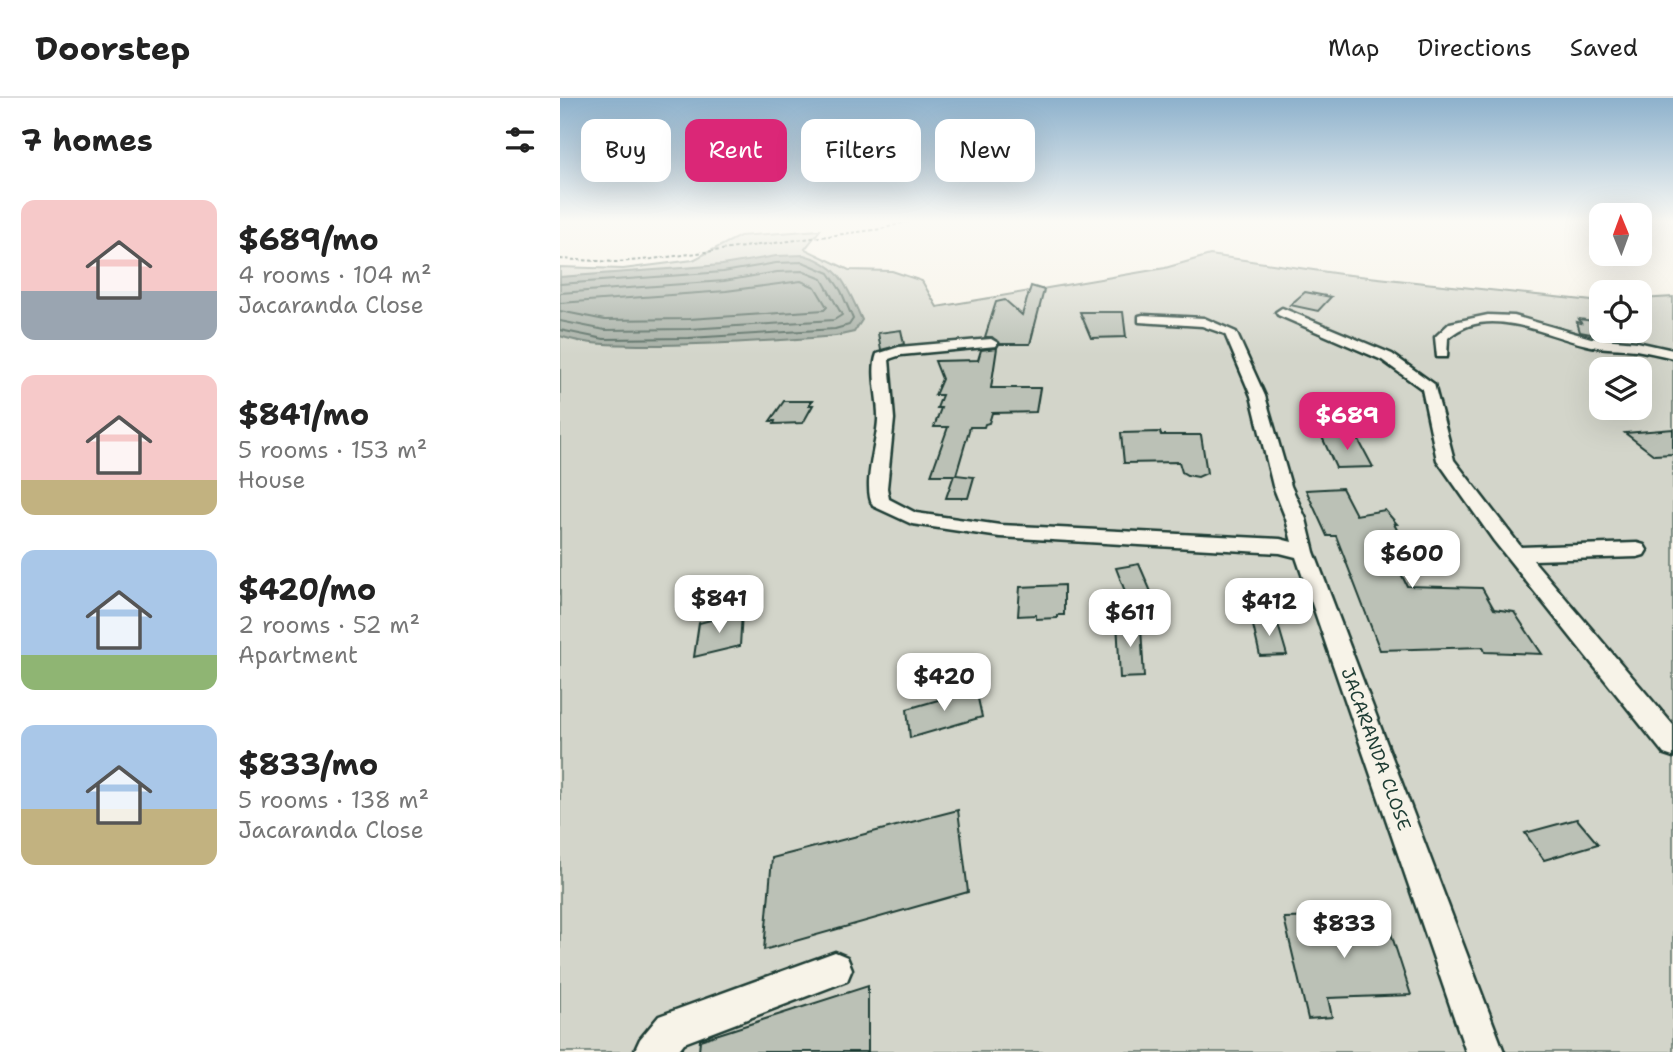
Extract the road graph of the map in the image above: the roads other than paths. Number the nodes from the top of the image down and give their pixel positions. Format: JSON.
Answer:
{"nodes":[{"id":1,"x":1282,"y":312,"type":"dead end"},
{"id":2,"x":1143,"y":319,"type":"dead end"},
{"id":3,"x":991,"y":343,"type":"dead end"},
{"id":4,"x":1442,"y":354,"type":"dead end"},
{"id":5,"x":1673,"y":354,"type":"edge"},
{"id":6,"x":1637,"y":550,"type":"dead end"},
{"id":7,"x":1304,"y":552,"type":"junction"},
{"id":8,"x":1516,"y":554,"type":"junction"},
{"id":9,"x":1673,"y":745,"type":"edge"},
{"id":10,"x":835,"y":969,"type":"dead end"},
{"id":11,"x":653,"y":1052,"type":"edge"},
{"id":12,"x":1485,"y":1052,"type":"edge"}],
"edges":[{"from":1,"to":8,"type":"street"},
{"from":2,"to":7,"type":"street","name":"JACARANDA CLOSE"},
{"from":3,"to":7,"type":"street"},
{"from":4,"to":5,"type":"street"},
{"from":6,"to":8,"type":"street"},
{"from":7,"to":12,"type":"street","name":"JACARANDA CLOSE"},
{"from":8,"to":9,"type":"street"},
{"from":10,"to":11,"type":"street"}]}
